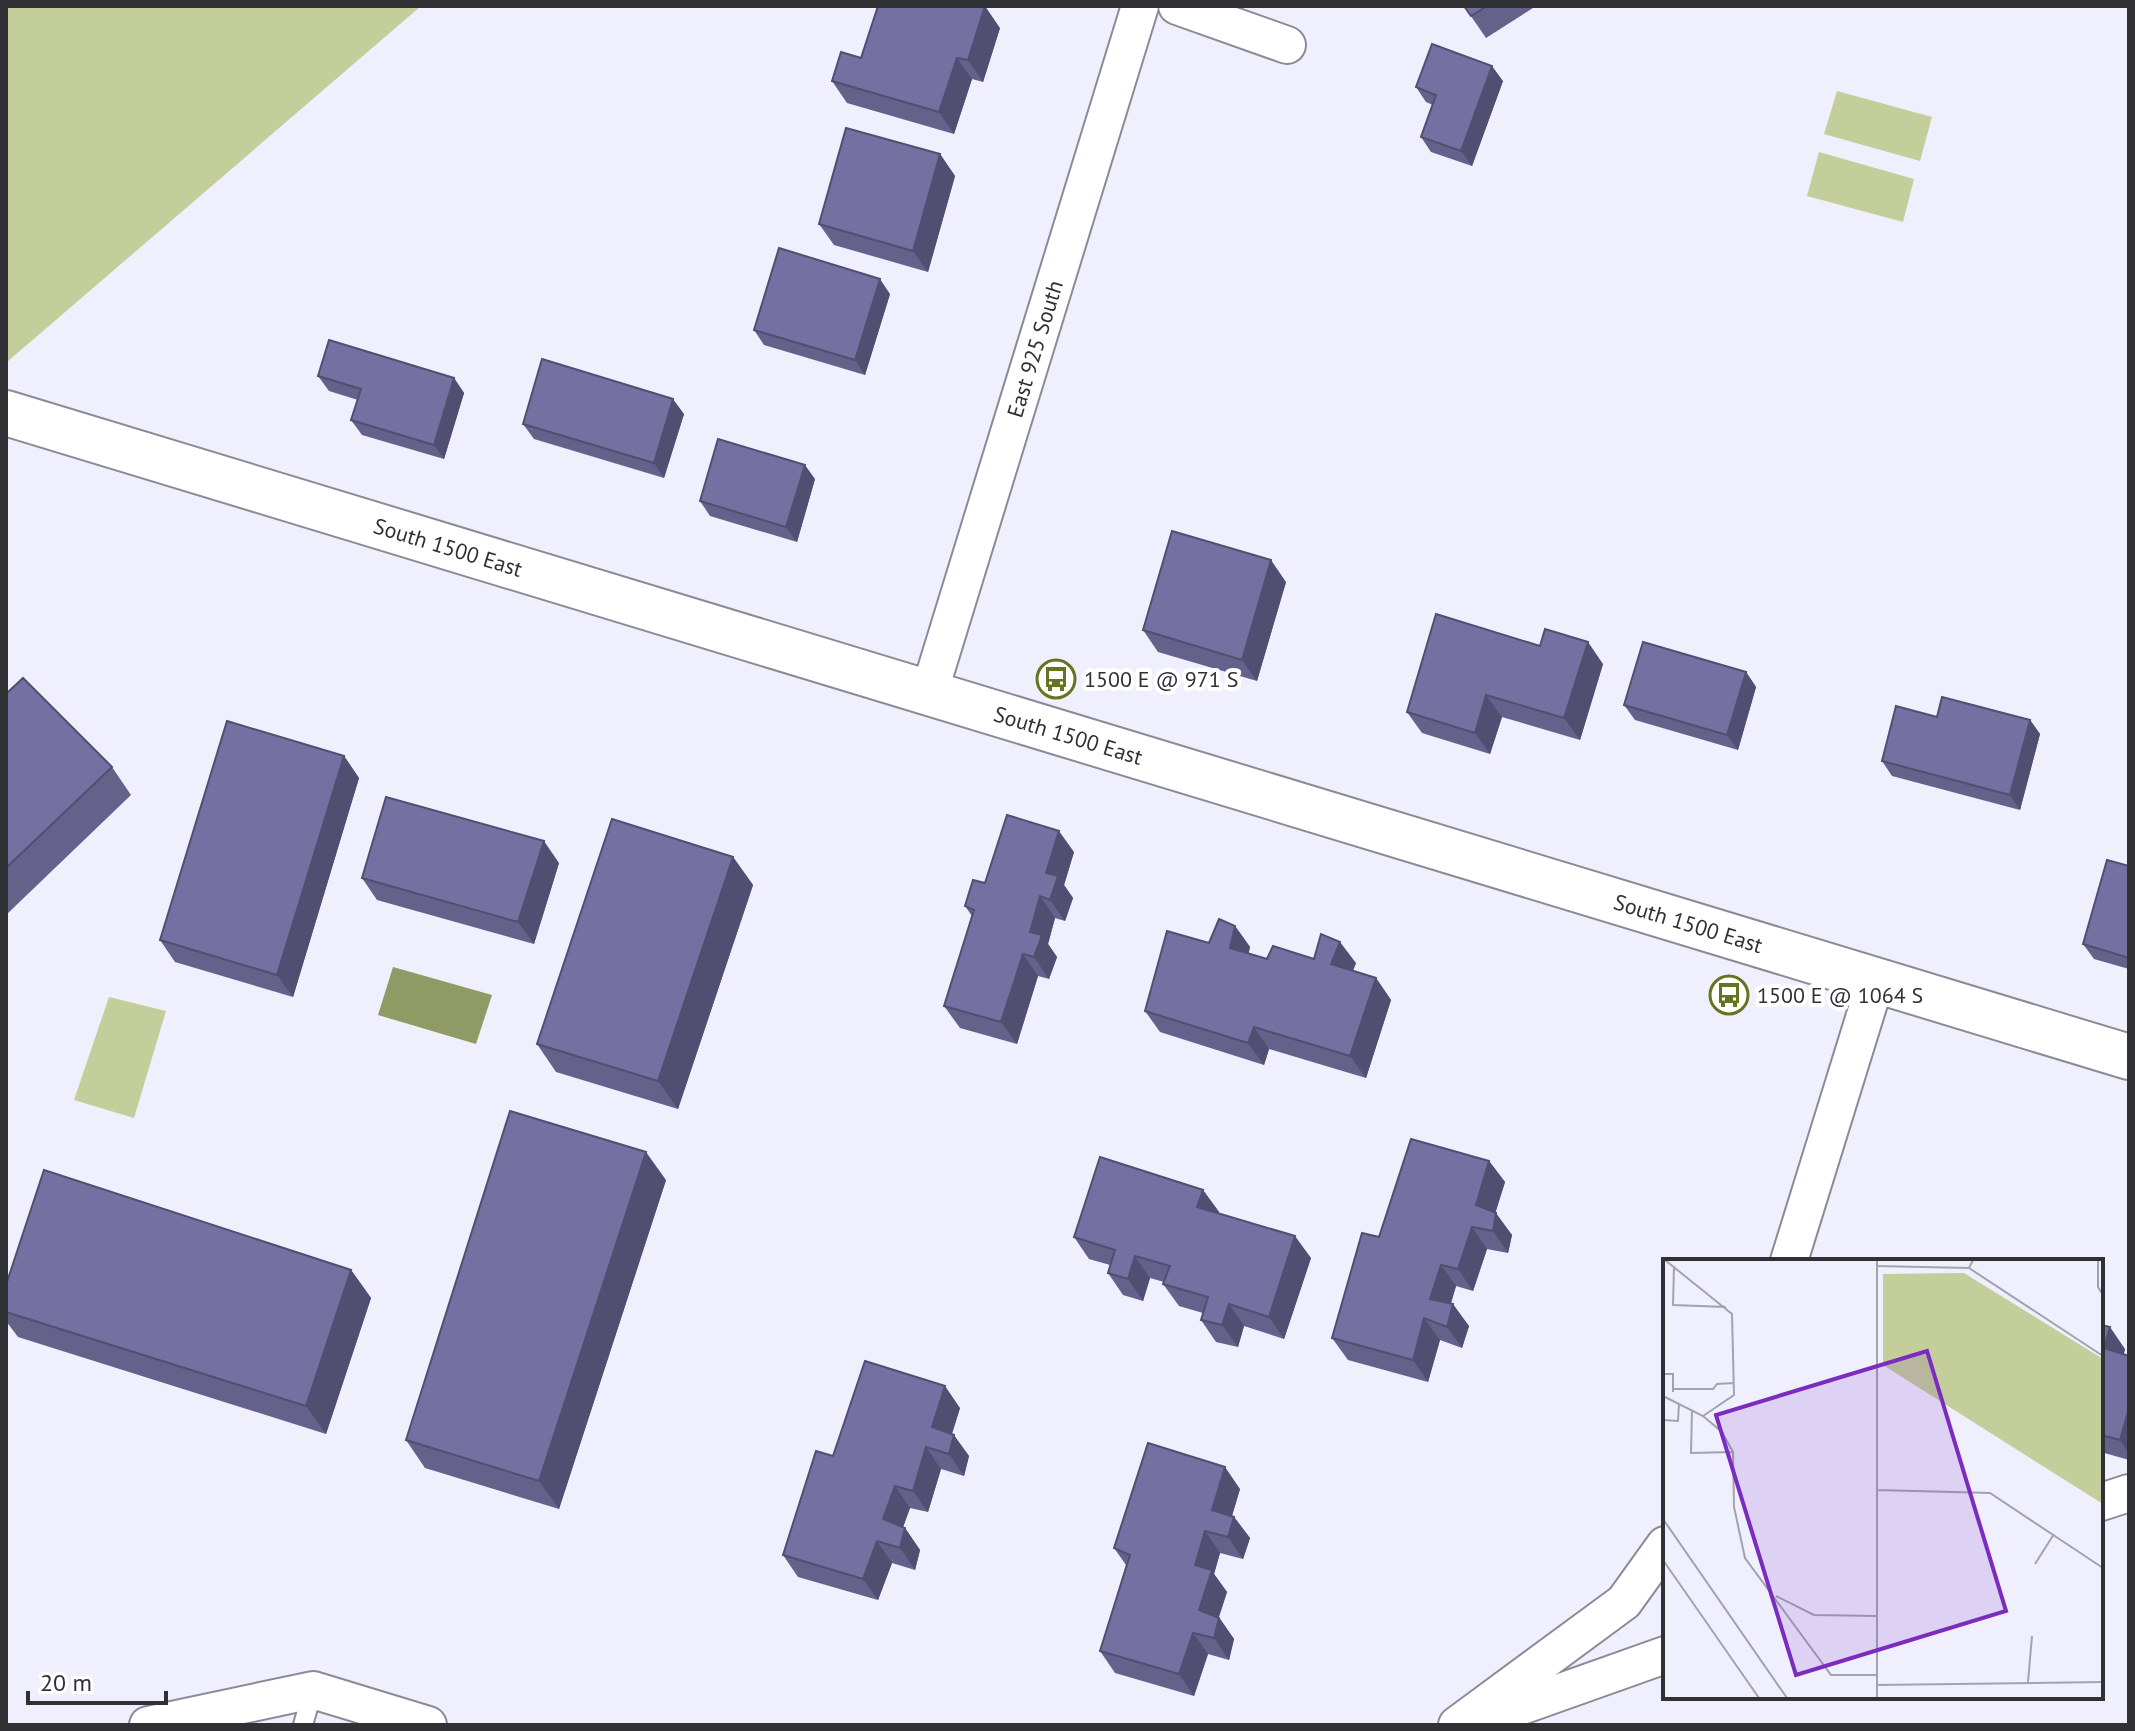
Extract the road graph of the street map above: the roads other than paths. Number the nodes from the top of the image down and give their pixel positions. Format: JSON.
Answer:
{"nodes":[{"id":1,"x":1140,"y":6,"type":"edge"},
{"id":2,"x":1177,"y":6,"type":"edge"},
{"id":3,"x":1287,"y":45,"type":"dead end"},
{"id":4,"x":6,"y":413,"type":"edge"},
{"id":5,"x":929,"y":693,"type":"junction"},
{"id":6,"x":1876,"y":980,"type":"junction"},
{"id":7,"x":2129,"y":1057,"type":"edge"},
{"id":8,"x":1790,"y":1259,"type":"edge"},
{"id":9,"x":2129,"y":1493,"type":"edge"},
{"id":10,"x":2103,"y":1501,"type":"edge"},
{"id":11,"x":1663,"y":1548,"type":"edge"},
{"id":12,"x":1663,"y":1656,"type":"edge"},
{"id":13,"x":313,"y":1690,"type":"junction"},
{"id":14,"x":148,"y":1725,"type":"edge"},
{"id":15,"x":303,"y":1725,"type":"edge"},
{"id":16,"x":428,"y":1725,"type":"edge"},
{"id":17,"x":1457,"y":1725,"type":"edge"},
{"id":18,"x":1467,"y":1725,"type":"edge"}],
"edges":[{"from":1,"to":5,"type":"street","name":"East 925 South"},
{"from":2,"to":3,"type":"street"},
{"from":4,"to":5,"type":"street","name":"South 1500 East"},
{"from":5,"to":6,"type":"street","name":"South 1500 East"},
{"from":6,"to":7,"type":"street","name":"South 1500 East"},
{"from":6,"to":8,"type":"street"},
{"from":9,"to":10,"type":"street"},
{"from":11,"to":17,"type":"street"},
{"from":12,"to":18,"type":"street"},
{"from":13,"to":14,"type":"street"},
{"from":13,"to":15,"type":"lane"},
{"from":13,"to":16,"type":"street"}]}
